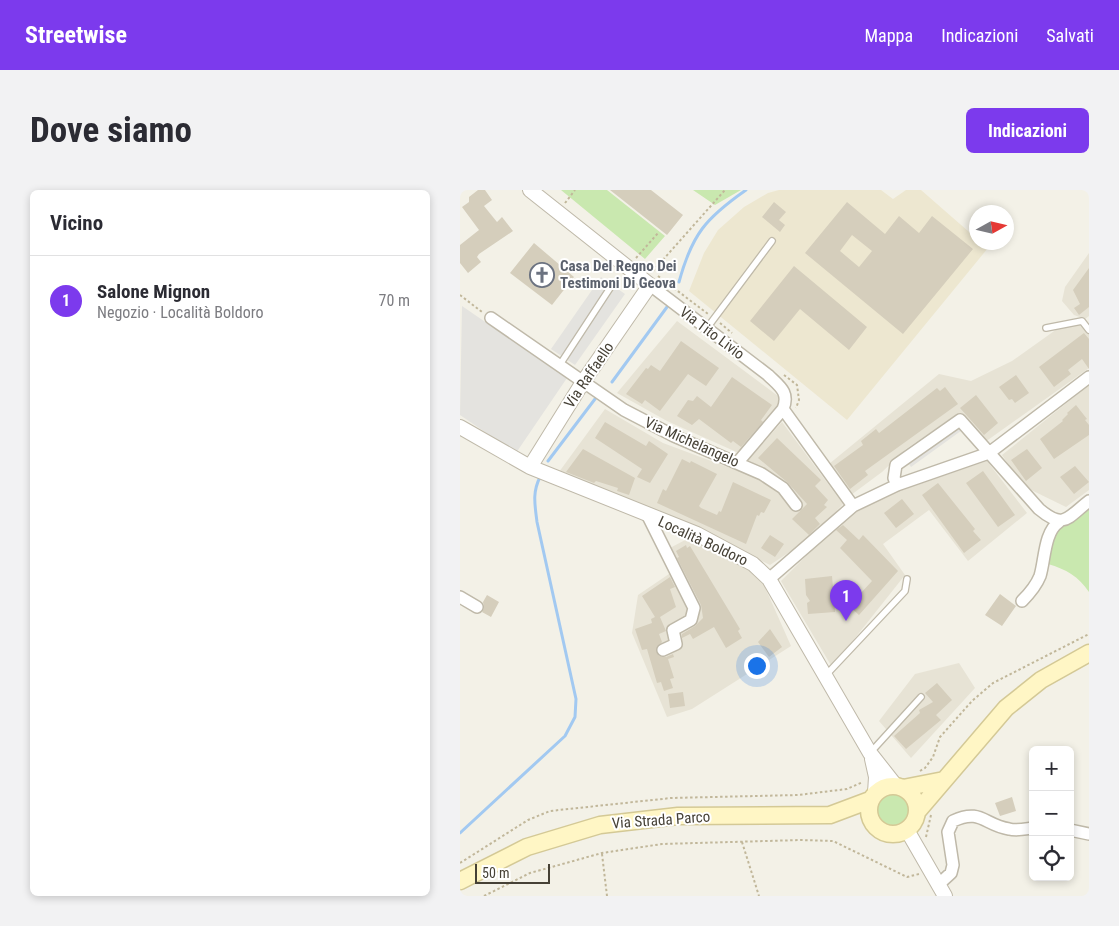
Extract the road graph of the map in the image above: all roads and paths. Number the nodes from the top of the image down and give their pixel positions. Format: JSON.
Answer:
{"nodes":[{"id":1,"x":530,"y":190,"type":"edge"},
{"id":2,"x":575,"y":190,"type":"edge"},
{"id":3,"x":725,"y":190,"type":"edge"},
{"id":4,"x":565,"y":202,"type":"dead end"},
{"id":5,"x":658,"y":233,"type":"dead end"},
{"id":6,"x":772,"y":241,"type":"dead end"},
{"id":7,"x":636,"y":258,"type":"dead end"},
{"id":8,"x":647,"y":282,"type":"junction"},
{"id":9,"x":612,"y":285,"type":"dead end"},
{"id":10,"x":460,"y":295,"type":"edge"},
{"id":11,"x":490,"y":318,"type":"joint"},
{"id":12,"x":707,"y":328,"type":"junction"},
{"id":13,"x":1046,"y":328,"type":"dead end"},
{"id":14,"x":1089,"y":330,"type":"edge"},
{"id":15,"x":559,"y":366,"type":"junction"},
{"id":16,"x":1089,"y":377,"type":"edge"},
{"id":17,"x":583,"y":382,"type":"junction"},
{"id":18,"x":783,"y":409,"type":"junction"},
{"id":19,"x":460,"y":427,"type":"edge"},
{"id":20,"x":989,"y":453,"type":"junction"},
{"id":21,"x":738,"y":462,"type":"junction"},
{"id":22,"x":534,"y":469,"type":"junction"},
{"id":23,"x":897,"y":485,"type":"junction"},
{"id":24,"x":1089,"y":501,"type":"edge"},
{"id":25,"x":796,"y":504,"type":"dead end"},
{"id":26,"x":853,"y":506,"type":"junction"},
{"id":27,"x":647,"y":514,"type":"junction"},
{"id":28,"x":1059,"y":522,"type":"junction"},
{"id":29,"x":769,"y":579,"type":"junction"},
{"id":30,"x":907,"y":579,"type":"dead end"},
{"id":31,"x":460,"y":597,"type":"edge"},
{"id":32,"x":1022,"y":601,"type":"dead end"},
{"id":33,"x":477,"y":607,"type":"dead end"},
{"id":34,"x":1089,"y":634,"type":"edge"},
{"id":35,"x":663,"y":650,"type":"dead end"},
{"id":36,"x":1089,"y":653,"type":"edge"},
{"id":37,"x":824,"y":676,"type":"junction"},
{"id":38,"x":921,"y":697,"type":"dead end"},
{"id":39,"x":870,"y":753,"type":"junction"},
{"id":40,"x":915,"y":773,"type":"dead end"},
{"id":41,"x":944,"y":780,"type":"junction"},
{"id":42,"x":900,"y":787,"type":"junction"},
{"id":43,"x":874,"y":790,"type":"junction"},
{"id":44,"x":928,"y":799,"type":"junction"},
{"id":45,"x":917,"y":812,"type":"junction"},
{"id":46,"x":1029,"y":828,"type":"edge"},
{"id":47,"x":907,"y":830,"type":"junction"},
{"id":48,"x":1074,"y":831,"type":"edge"},
{"id":49,"x":1089,"y":834,"type":"edge"},
{"id":50,"x":742,"y":842,"type":"junction"},
{"id":51,"x":929,"y":844,"type":"dead end"},
{"id":52,"x":602,"y":853,"type":"junction"},
{"id":53,"x":460,"y":863,"type":"edge"},
{"id":54,"x":931,"y":871,"type":"junction"},
{"id":55,"x":460,"y":881,"type":"edge"},
{"id":56,"x":942,"y":890,"type":"edge"},
{"id":57,"x":484,"y":896,"type":"edge"},
{"id":58,"x":607,"y":896,"type":"edge"},
{"id":59,"x":759,"y":896,"type":"edge"}],
"edges":[{"from":1,"to":8,"type":"street","name":"Via Tito Livio"},
{"from":2,"to":4,"type":"path"},
{"from":3,"to":8,"type":"path"},
{"from":5,"to":7,"type":"path"},
{"from":6,"to":12,"type":"lane"},
{"from":8,"to":12,"type":"street","name":"Via Tito Livio"},
{"from":8,"to":17,"type":"street","name":"Via Raffaello"},
{"from":9,"to":15,"type":"lane"},
{"from":10,"to":11,"type":"path"},
{"from":11,"to":15,"type":"street","name":"Via Michelangelo"},
{"from":12,"to":18,"type":"street","name":"Via Tito Livio"},
{"from":13,"to":14,"type":"lane"},
{"from":15,"to":17,"type":"street","name":"Via Michelangelo"},
{"from":16,"to":20,"type":"street"},
{"from":17,"to":21,"type":"street","name":"Via Michelangelo"},
{"from":17,"to":22,"type":"street","name":"Via Raffaello"},
{"from":18,"to":21,"type":"street"},
{"from":18,"to":26,"type":"street"},
{"from":19,"to":22,"type":"street","name":"Località Boldoro"},
{"from":20,"to":23,"type":"street"},
{"from":20,"to":23,"type":"street"},
{"from":20,"to":28,"type":"street"},
{"from":21,"to":25,"type":"street","name":"Via Michelangelo"},
{"from":22,"to":27,"type":"street","name":"Località Boldoro"},
{"from":23,"to":26,"type":"street"},
{"from":24,"to":28,"type":"street"},
{"from":26,"to":29,"type":"street"},
{"from":27,"to":29,"type":"street","name":"Località Boldoro"},
{"from":27,"to":35,"type":"street"},
{"from":28,"to":32,"type":"street"},
{"from":29,"to":37,"type":"street","name":"Località Boldoro"},
{"from":30,"to":37,"type":"lane"},
{"from":31,"to":33,"type":"street"},
{"from":34,"to":40,"type":"path"},
{"from":36,"to":41,"type":"main road"},
{"from":37,"to":39,"type":"street","name":"Località Boldoro"},
{"from":38,"to":39,"type":"lane"},
{"from":39,"to":42,"type":"street","name":"Località Boldoro"},
{"from":39,"to":43,"type":"street","name":"Località Boldoro"},
{"from":41,"to":42,"type":"main road"},
{"from":41,"to":44,"type":"main road"},
{"from":42,"to":43,"type":"main road"},
{"from":42,"to":45,"type":"main road"},
{"from":43,"to":47,"type":"main road"},
{"from":43,"to":53,"type":"path"},
{"from":43,"to":55,"type":"main road","name":"Via Strada Parco"},
{"from":44,"to":45,"type":"main road"},
{"from":44,"to":51,"type":"path"},
{"from":45,"to":47,"type":"main road"},
{"from":46,"to":56,"type":"street"},
{"from":47,"to":54,"type":"street"},
{"from":48,"to":49,"type":"street"},
{"from":50,"to":52,"type":"path"},
{"from":50,"to":54,"type":"path"},
{"from":50,"to":59,"type":"path"},
{"from":52,"to":57,"type":"path"},
{"from":52,"to":58,"type":"path"},
{"from":54,"to":56,"type":"street"}]}
